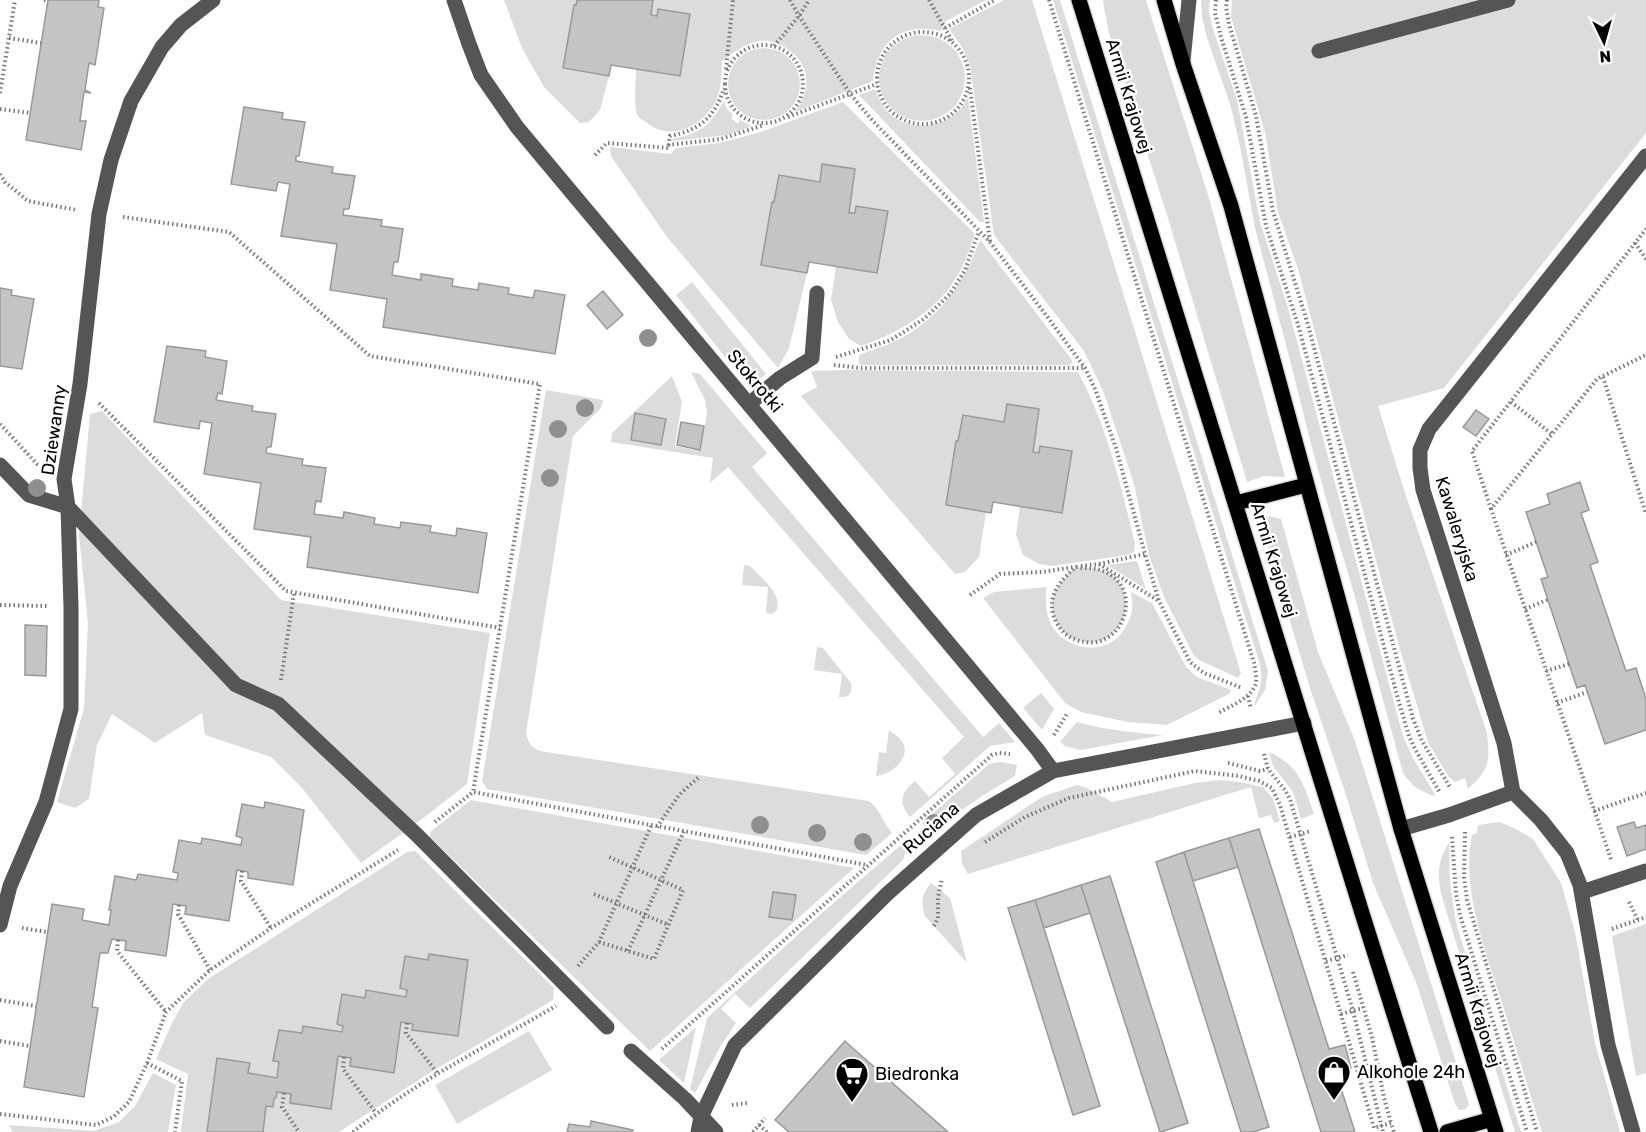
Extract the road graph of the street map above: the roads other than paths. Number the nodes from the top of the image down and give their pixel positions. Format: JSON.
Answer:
{"nodes":[{"id":1,"x":213,"y":0,"type":"edge"},
{"id":2,"x":454,"y":0,"type":"edge"},
{"id":3,"x":1079,"y":0,"type":"edge"},
{"id":4,"x":1164,"y":0,"type":"edge"},
{"id":5,"x":1189,"y":0,"type":"edge"},
{"id":6,"x":1508,"y":0,"type":"edge"},
{"id":7,"x":1318,"y":51,"type":"dead end"},
{"id":8,"x":1183,"y":64,"type":"junction"},
{"id":9,"x":1646,"y":156,"type":"edge"},
{"id":10,"x":817,"y":293,"type":"dead end"},
{"id":11,"x":749,"y":404,"type":"junction"},
{"id":12,"x":0,"y":465,"type":"edge"},
{"id":13,"x":1306,"y":485,"type":"junction"},
{"id":14,"x":1236,"y":503,"type":"junction"},
{"id":15,"x":68,"y":507,"type":"junction"},
{"id":16,"x":1304,"y":723,"type":"junction"},
{"id":17,"x":1053,"y":771,"type":"junction"},
{"id":18,"x":1513,"y":792,"type":"junction"},
{"id":19,"x":1401,"y":829,"type":"junction"},
{"id":20,"x":1646,"y":871,"type":"edge"},
{"id":21,"x":1582,"y":892,"type":"junction"},
{"id":22,"x":0,"y":925,"type":"edge"},
{"id":23,"x":607,"y":1027,"type":"dead end"},
{"id":24,"x":631,"y":1051,"type":"dead end"},
{"id":25,"x":699,"y":1124,"type":"edge"},
{"id":26,"x":1493,"y":1125,"type":"edge"},
{"id":27,"x":716,"y":1132,"type":"edge"},
{"id":28,"x":1431,"y":1132,"type":"edge"},
{"id":29,"x":1447,"y":1132,"type":"edge"},
{"id":30,"x":1633,"y":1132,"type":"edge"}],
"edges":[{"from":1,"to":15,"type":"street","name":"Dziewanny"},
{"from":2,"to":11,"type":"street","name":"Stokrotki"},
{"from":3,"to":14,"type":"main road","name":"Armii Krajowej"},
{"from":4,"to":8,"type":"main road","name":"Armii Krajowej"},
{"from":5,"to":8,"type":"street"},
{"from":6,"to":7,"type":"street"},
{"from":8,"to":13,"type":"main road","name":"Armii Krajowej"},
{"from":9,"to":18,"type":"street","name":"Kawaleryjska"},
{"from":10,"to":11,"type":"street"},
{"from":11,"to":17,"type":"street","name":"Stokrotki"},
{"from":12,"to":15,"type":"street"},
{"from":13,"to":14,"type":"main road"},
{"from":13,"to":19,"type":"main road","name":"Armii Krajowej"},
{"from":14,"to":16,"type":"main road","name":"Armii Krajowej"},
{"from":15,"to":22,"type":"street","name":"Dziewanny"},
{"from":15,"to":23,"type":"street"},
{"from":16,"to":17,"type":"street","name":"Ruciana"},
{"from":16,"to":28,"type":"main road","name":"Armii Krajowej"},
{"from":17,"to":25,"type":"street","name":"Ruciana"},
{"from":18,"to":19,"type":"street"},
{"from":18,"to":21,"type":"street"},
{"from":19,"to":26,"type":"main road","name":"Armii Krajowej"},
{"from":20,"to":21,"type":"street"},
{"from":21,"to":30,"type":"street"},
{"from":24,"to":25,"type":"street"},
{"from":25,"to":27,"type":"street"},
{"from":26,"to":29,"type":"main road"}]}
